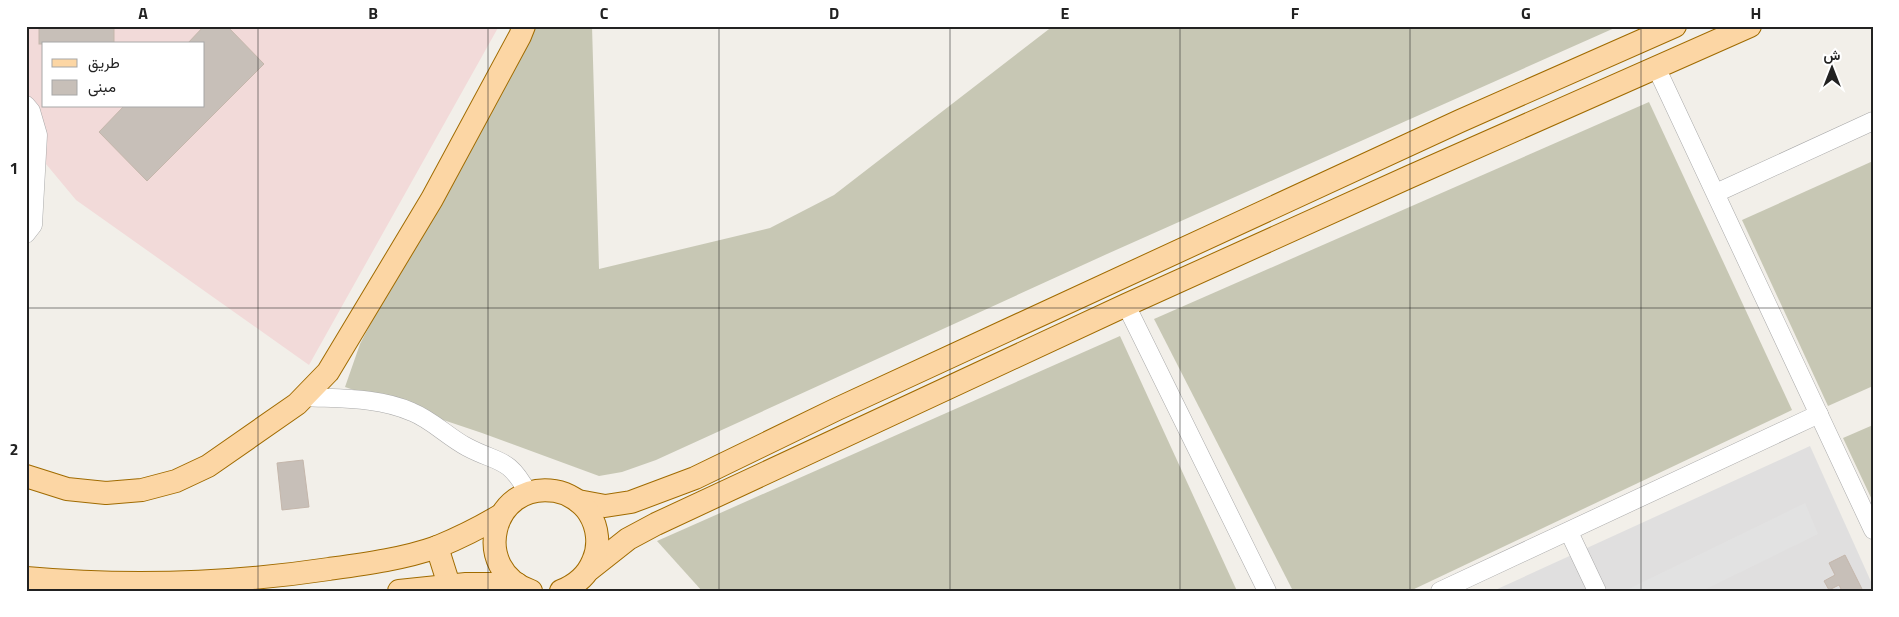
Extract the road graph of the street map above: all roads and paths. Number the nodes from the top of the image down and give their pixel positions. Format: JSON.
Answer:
{"nodes":[{"id":1,"x":524,"y":26,"type":"edge"},
{"id":2,"x":1675,"y":26,"type":"edge"},
{"id":3,"x":1750,"y":26,"type":"edge"},
{"id":4,"x":1656,"y":67,"type":"junction"},
{"id":5,"x":26,"y":105,"type":"edge"},
{"id":6,"x":1873,"y":121,"type":"edge"},
{"id":7,"x":1716,"y":193,"type":"junction"},
{"id":8,"x":26,"y":234,"type":"edge"},
{"id":9,"x":1126,"y":305,"type":"junction"},
{"id":10,"x":304,"y":397,"type":"junction"},
{"id":11,"x":1819,"y":414,"type":"junction"},
{"id":12,"x":26,"y":476,"type":"edge"},
{"id":13,"x":528,"y":493,"type":"junction"},
{"id":14,"x":644,"y":498,"type":"junction"},
{"id":15,"x":578,"y":501,"type":"junction"},
{"id":16,"x":501,"y":515,"type":"junction"},
{"id":17,"x":656,"y":524,"type":"junction"},
{"id":18,"x":1873,"y":530,"type":"edge"},
{"id":19,"x":1568,"y":532,"type":"junction"},
{"id":20,"x":437,"y":547,"type":"junction"},
{"id":21,"x":590,"y":569,"type":"junction"},
{"id":22,"x":26,"y":578,"type":"edge"},
{"id":23,"x":449,"y":585,"type":"junction"},
{"id":24,"x":524,"y":588,"type":"edge"},
{"id":25,"x":570,"y":589,"type":"edge"},
{"id":26,"x":399,"y":591,"type":"edge"},
{"id":27,"x":1266,"y":591,"type":"edge"},
{"id":28,"x":1440,"y":591,"type":"edge"},
{"id":29,"x":1597,"y":591,"type":"edge"}],
"edges":[{"from":1,"to":10,"type":"main road"},
{"from":2,"to":14,"type":"main road"},
{"from":3,"to":4,"type":"main road"},
{"from":4,"to":7,"type":"street"},
{"from":4,"to":9,"type":"main road"},
{"from":5,"to":8,"type":"street"},
{"from":6,"to":7,"type":"street"},
{"from":7,"to":11,"type":"street"},
{"from":9,"to":17,"type":"main road"},
{"from":9,"to":27,"type":"street"},
{"from":10,"to":12,"type":"main road"},
{"from":10,"to":13,"type":"street"},
{"from":11,"to":18,"type":"street"},
{"from":11,"to":19,"type":"street"},
{"from":13,"to":15,"type":"main road"},
{"from":13,"to":16,"type":"main road"},
{"from":14,"to":15,"type":"main road"},
{"from":14,"to":17,"type":"main road"},
{"from":15,"to":21,"type":"main road"},
{"from":16,"to":20,"type":"main road"},
{"from":16,"to":24,"type":"main road"},
{"from":17,"to":21,"type":"main road"},
{"from":19,"to":28,"type":"street"},
{"from":19,"to":29,"type":"street"},
{"from":20,"to":22,"type":"main road"},
{"from":20,"to":23,"type":"main road"},
{"from":21,"to":25,"type":"main road"},
{"from":23,"to":24,"type":"main road"},
{"from":23,"to":26,"type":"main road"}]}
